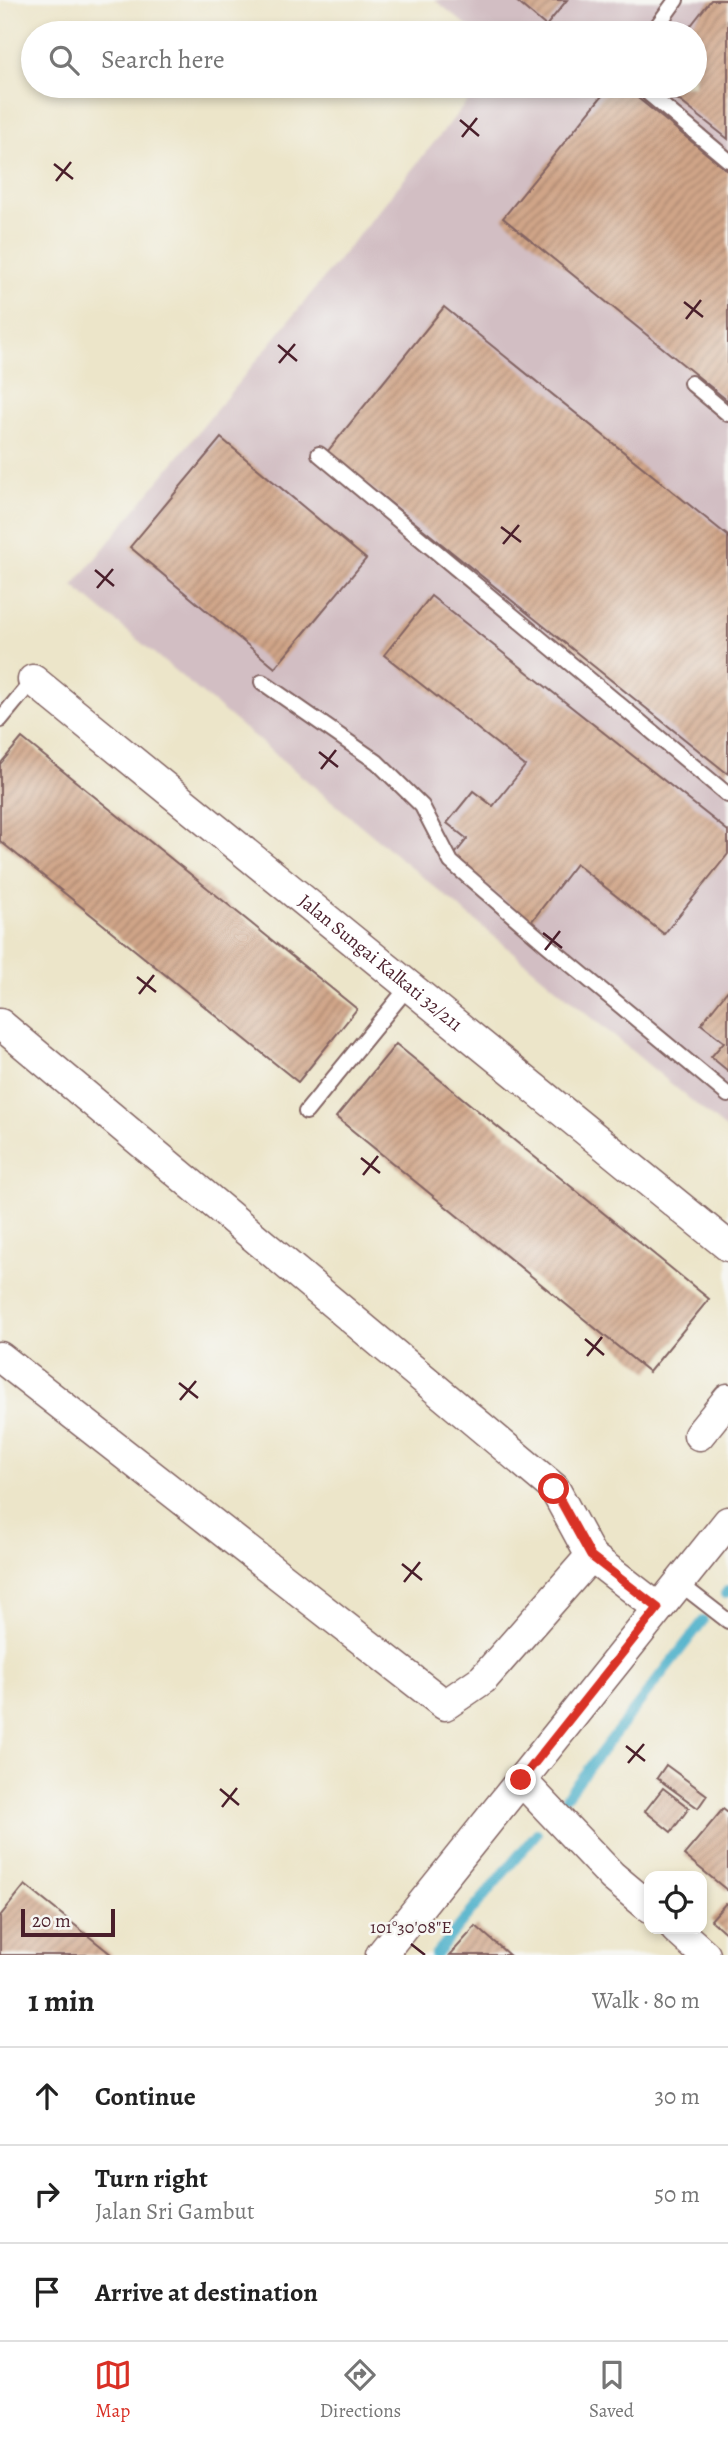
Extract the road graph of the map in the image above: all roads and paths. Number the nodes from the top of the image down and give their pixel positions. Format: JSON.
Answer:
{"nodes":[{"id":1,"x":676,"y":0,"type":"edge"},
{"id":2,"x":661,"y":21,"type":"edge"},
{"id":3,"x":654,"y":98,"type":"edge"},
{"id":4,"x":728,"y":160,"type":"edge"},
{"id":5,"x":691,"y":383,"type":"dead end"},
{"id":6,"x":728,"y":414,"type":"edge"},
{"id":7,"x":318,"y":454,"type":"dead end"},
{"id":8,"x":33,"y":680,"type":"joint"},
{"id":9,"x":262,"y":682,"type":"dead end"},
{"id":10,"x":0,"y":720,"type":"edge"},
{"id":11,"x":728,"y":795,"type":"edge"},
{"id":12,"x":408,"y":986,"type":"junction"},
{"id":13,"x":0,"y":1024,"type":"edge"},
{"id":14,"x":728,"y":1095,"type":"edge"},
{"id":15,"x":306,"y":1112,"type":"dead end"},
{"id":16,"x":728,"y":1246,"type":"edge"},
{"id":17,"x":0,"y":1357,"type":"edge"},
{"id":18,"x":728,"y":1399,"type":"edge"},
{"id":19,"x":699,"y":1435,"type":"dead end"},
{"id":20,"x":728,"y":1522,"type":"edge"},
{"id":21,"x":591,"y":1556,"type":"junction"},
{"id":22,"x":679,"y":1583,"type":"junction"},
{"id":23,"x":658,"y":1608,"type":"junction"},
{"id":24,"x":728,"y":1621,"type":"edge"},
{"id":25,"x":521,"y":1780,"type":"junction"},
{"id":26,"x":644,"y":1902,"type":"edge"},
{"id":27,"x":682,"y":1934,"type":"edge"},
{"id":28,"x":381,"y":1955,"type":"edge"},
{"id":29,"x":705,"y":1955,"type":"edge"}],
"edges":[{"from":1,"to":2,"type":"lane"},
{"from":3,"to":4,"type":"lane"},
{"from":5,"to":6,"type":"lane"},
{"from":7,"to":11,"type":"lane"},
{"from":8,"to":10,"type":"lane"},
{"from":8,"to":12,"type":"street","name":"Jalan Sungai Kalkati 32/211"},
{"from":9,"to":14,"type":"lane"},
{"from":12,"to":15,"type":"lane"},
{"from":12,"to":16,"type":"street","name":"Jalan Sungai Kalkati 32/211"},
{"from":13,"to":21,"type":"street"},
{"from":17,"to":21,"type":"street"},
{"from":18,"to":19,"type":"street"},
{"from":20,"to":22,"type":"street"},
{"from":21,"to":23,"type":"street"},
{"from":22,"to":23,"type":"street"},
{"from":22,"to":24,"type":"lane"},
{"from":23,"to":25,"type":"street"},
{"from":25,"to":26,"type":"street"},
{"from":25,"to":28,"type":"street"},
{"from":27,"to":29,"type":"street"}]}
